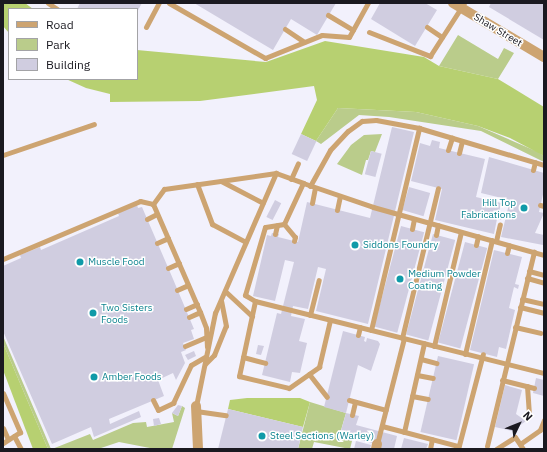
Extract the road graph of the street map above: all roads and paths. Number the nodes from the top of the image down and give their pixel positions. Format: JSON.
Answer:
{"nodes":[{"id":1,"x":159,"y":3,"type":"edge"},
{"id":2,"x":168,"y":3,"type":"edge"},
{"id":3,"x":368,"y":3,"type":"edge"},
{"id":4,"x":459,"y":5,"type":"edge"},
{"id":5,"x":328,"y":15,"type":"dead end"},
{"id":6,"x":146,"y":27,"type":"dead end"},
{"id":7,"x":426,"y":27,"type":"dead end"},
{"id":8,"x":285,"y":29,"type":"dead end"},
{"id":9,"x":353,"y":30,"type":"junction"},
{"id":10,"x":369,"y":32,"type":"dead end"},
{"id":11,"x":442,"y":37,"type":"junction"},
{"id":12,"x":304,"y":42,"type":"junction"},
{"id":13,"x":544,"y":57,"type":"edge"},
{"id":14,"x":94,"y":124,"type":"dead end"},
{"id":15,"x":419,"y":128,"type":"junction"},
{"id":16,"x":452,"y":138,"type":"junction"},
{"id":17,"x":462,"y":141,"type":"junction"},
{"id":18,"x":448,"y":150,"type":"dead end"},
{"id":19,"x":459,"y":153,"type":"dead end"},
{"id":20,"x":506,"y":154,"type":"junction"},
{"id":21,"x":3,"y":155,"type":"edge"},
{"id":22,"x":504,"y":161,"type":"dead end"},
{"id":23,"x":535,"y":162,"type":"junction"},
{"id":24,"x":298,"y":163,"type":"dead end"},
{"id":25,"x":544,"y":165,"type":"edge"},
{"id":26,"x":533,"y":170,"type":"dead end"},
{"id":27,"x":276,"y":173,"type":"junction"},
{"id":28,"x":291,"y":179,"type":"junction"},
{"id":29,"x":220,"y":181,"type":"junction"},
{"id":30,"x":197,"y":184,"type":"junction"},
{"id":31,"x":303,"y":184,"type":"junction"},
{"id":32,"x":312,"y":187,"type":"junction"},
{"id":33,"x":438,"y":188,"type":"dead end"},
{"id":34,"x":340,"y":196,"type":"junction"},
{"id":35,"x":263,"y":203,"type":"junction"},
{"id":36,"x":153,"y":204,"type":"junction"},
{"id":37,"x":312,"y":204,"type":"dead end"},
{"id":38,"x":337,"y":210,"type":"dead end"},
{"id":39,"x":157,"y":214,"type":"junction"},
{"id":40,"x":399,"y":215,"type":"junction"},
{"id":41,"x":147,"y":219,"type":"dead end"},
{"id":42,"x":414,"y":219,"type":"junction"},
{"id":43,"x":87,"y":223,"type":"junction"},
{"id":44,"x":429,"y":223,"type":"junction"},
{"id":45,"x":284,"y":224,"type":"junction"},
{"id":46,"x":438,"y":224,"type":"junction"},
{"id":47,"x":500,"y":224,"type":"dead end"},
{"id":48,"x":277,"y":225,"type":"junction"},
{"id":49,"x":90,"y":229,"type":"dead end"},
{"id":50,"x":412,"y":229,"type":"dead end"},
{"id":51,"x":461,"y":232,"type":"junction"},
{"id":52,"x":276,"y":234,"type":"dead end"},
{"id":53,"x":436,"y":235,"type":"dead end"},
{"id":54,"x":478,"y":236,"type":"junction"},
{"id":55,"x":168,"y":238,"type":"junction"},
{"id":56,"x":294,"y":241,"type":"dead end"},
{"id":57,"x":494,"y":241,"type":"junction"},
{"id":58,"x":157,"y":242,"type":"dead end"},
{"id":59,"x":246,"y":242,"type":"junction"},
{"id":60,"x":476,"y":245,"type":"dead end"},
{"id":61,"x":509,"y":245,"type":"junction"},
{"id":62,"x":534,"y":252,"type":"junction"},
{"id":63,"x":507,"y":253,"type":"dead end"},
{"id":64,"x":544,"y":254,"type":"edge"},
{"id":65,"x":3,"y":259,"type":"edge"},
{"id":66,"x":179,"y":263,"type":"junction"},
{"id":67,"x":168,"y":268,"type":"dead end"},
{"id":68,"x":529,"y":271,"type":"junction"},
{"id":69,"x":544,"y":275,"type":"edge"},
{"id":70,"x":527,"y":278,"type":"junction"},
{"id":71,"x":319,"y":280,"type":"dead end"},
{"id":72,"x":544,"y":283,"type":"edge"},
{"id":73,"x":188,"y":285,"type":"junction"},
{"id":74,"x":177,"y":290,"type":"dead end"},
{"id":75,"x":225,"y":291,"type":"junction"},
{"id":76,"x":522,"y":299,"type":"junction"},
{"id":77,"x":221,"y":300,"type":"junction"},
{"id":78,"x":255,"y":301,"type":"junction"},
{"id":79,"x":197,"y":304,"type":"junction"},
{"id":80,"x":544,"y":304,"type":"edge"},
{"id":81,"x":520,"y":307,"type":"junction"},
{"id":82,"x":186,"y":309,"type":"dead end"},
{"id":83,"x":200,"y":312,"type":"junction"},
{"id":84,"x":544,"y":313,"type":"edge"},
{"id":85,"x":310,"y":315,"type":"junction"},
{"id":86,"x":252,"y":316,"type":"junction"},
{"id":87,"x":189,"y":317,"type":"dead end"},
{"id":88,"x":330,"y":320,"type":"junction"},
{"id":89,"x":360,"y":327,"type":"junction"},
{"id":90,"x":515,"y":327,"type":"junction"},
{"id":91,"x":371,"y":330,"type":"junction"},
{"id":92,"x":540,"y":333,"type":"dead end"},
{"id":93,"x":358,"y":335,"type":"dead end"},
{"id":94,"x":206,"y":337,"type":"junction"},
{"id":95,"x":403,"y":338,"type":"junction"},
{"id":96,"x":424,"y":343,"type":"junction"},
{"id":97,"x":185,"y":346,"type":"dead end"},
{"id":98,"x":434,"y":346,"type":"junction"},
{"id":99,"x":206,"y":347,"type":"junction"},
{"id":100,"x":465,"y":354,"type":"junction"},
{"id":101,"x":482,"y":356,"type":"junction"},
{"id":102,"x":205,"y":357,"type":"junction"},
{"id":103,"x":243,"y":357,"type":"junction"},
{"id":104,"x":421,"y":359,"type":"junction"},
{"id":105,"x":265,"y":363,"type":"dead end"},
{"id":106,"x":436,"y":363,"type":"dead end"},
{"id":107,"x":506,"y":364,"type":"junction"},
{"id":108,"x":205,"y":365,"type":"junction"},
{"id":109,"x":544,"y":373,"type":"edge"},
{"id":110,"x":310,"y":374,"type":"junction"},
{"id":111,"x":417,"y":375,"type":"junction"},
{"id":112,"x":433,"y":378,"type":"dead end"},
{"id":113,"x":502,"y":380,"type":"junction"},
{"id":114,"x":527,"y":386,"type":"junction"},
{"id":115,"x":534,"y":388,"type":"dead end"},
{"id":116,"x":3,"y":393,"type":"edge"},
{"id":117,"x":412,"y":396,"type":"junction"},
{"id":118,"x":326,"y":397,"type":"dead end"},
{"id":119,"x":428,"y":399,"type":"dead end"},
{"id":120,"x":153,"y":400,"type":"dead end"},
{"id":121,"x":349,"y":400,"type":"dead end"},
{"id":122,"x":355,"y":402,"type":"junction"},
{"id":123,"x":196,"y":409,"type":"junction"},
{"id":124,"x":386,"y":410,"type":"junction"},
{"id":125,"x":529,"y":412,"type":"dead end"},
{"id":126,"x":226,"y":415,"type":"dead end"},
{"id":127,"x":352,"y":415,"type":"dead end"},
{"id":128,"x":544,"y":420,"type":"edge"},
{"id":129,"x":382,"y":426,"type":"junction"},
{"id":130,"x":3,"y":428,"type":"edge"},
{"id":131,"x":404,"y":432,"type":"junction"},
{"id":132,"x":417,"y":435,"type":"junction"},
{"id":133,"x":14,"y":436,"type":"junction"},
{"id":134,"x":432,"y":439,"type":"junction"},
{"id":135,"x":8,"y":440,"type":"junction"},
{"id":136,"x":416,"y":441,"type":"dead end"},
{"id":137,"x":3,"y":443,"type":"edge"},
{"id":138,"x":376,"y":446,"type":"edge"},
{"id":139,"x":487,"y":446,"type":"dead end"},
{"id":140,"x":458,"y":447,"type":"edge"},
{"id":141,"x":522,"y":447,"type":"edge"},
{"id":142,"x":21,"y":449,"type":"edge"},
{"id":143,"x":198,"y":449,"type":"edge"},
{"id":144,"x":430,"y":449,"type":"edge"},
{"id":145,"x":496,"y":449,"type":"edge"}],
"edges":[{"from":1,"to":6,"type":"lane"},
{"from":2,"to":12,"type":"lane"},
{"from":3,"to":9,"type":"lane"},
{"from":4,"to":11,"type":"lane"},
{"from":4,"to":13,"type":"street","name":"Shaw Street"},
{"from":5,"to":9,"type":"lane"},
{"from":7,"to":11,"type":"lane"},
{"from":8,"to":12,"type":"lane"},
{"from":9,"to":12,"type":"lane"},
{"from":10,"to":11,"type":"lane"},
{"from":14,"to":21,"type":"lane"},
{"from":15,"to":16,"type":"lane"},
{"from":15,"to":32,"type":"lane"},
{"from":15,"to":40,"type":"lane"},
{"from":16,"to":17,"type":"lane"},
{"from":16,"to":18,"type":"lane"},
{"from":17,"to":19,"type":"lane"},
{"from":17,"to":20,"type":"lane"},
{"from":20,"to":22,"type":"lane"},
{"from":20,"to":23,"type":"lane"},
{"from":23,"to":25,"type":"lane"},
{"from":23,"to":26,"type":"lane"},
{"from":24,"to":28,"type":"lane"},
{"from":27,"to":28,"type":"lane"},
{"from":27,"to":29,"type":"lane"},
{"from":27,"to":35,"type":"lane"},
{"from":28,"to":31,"type":"lane"},
{"from":29,"to":30,"type":"lane"},
{"from":29,"to":35,"type":"lane"},
{"from":30,"to":36,"type":"lane"},
{"from":30,"to":59,"type":"lane"},
{"from":31,"to":32,"type":"lane"},
{"from":31,"to":45,"type":"lane"},
{"from":32,"to":34,"type":"lane"},
{"from":32,"to":37,"type":"lane"},
{"from":33,"to":44,"type":"lane"},
{"from":34,"to":38,"type":"lane"},
{"from":34,"to":40,"type":"lane"},
{"from":35,"to":59,"type":"lane"},
{"from":36,"to":39,"type":"lane"},
{"from":36,"to":43,"type":"lane"},
{"from":39,"to":41,"type":"lane"},
{"from":39,"to":55,"type":"lane"},
{"from":40,"to":42,"type":"lane"},
{"from":40,"to":91,"type":"lane"},
{"from":42,"to":44,"type":"lane"},
{"from":42,"to":50,"type":"lane"},
{"from":43,"to":49,"type":"lane"},
{"from":43,"to":65,"type":"lane"},
{"from":44,"to":46,"type":"lane"},
{"from":44,"to":95,"type":"lane"},
{"from":45,"to":48,"type":"lane"},
{"from":45,"to":56,"type":"lane"},
{"from":46,"to":51,"type":"lane"},
{"from":46,"to":53,"type":"lane"},
{"from":47,"to":57,"type":"lane"},
{"from":48,"to":52,"type":"lane"},
{"from":48,"to":78,"type":"lane"},
{"from":51,"to":54,"type":"lane"},
{"from":51,"to":98,"type":"lane"},
{"from":54,"to":57,"type":"lane"},
{"from":54,"to":60,"type":"lane"},
{"from":55,"to":58,"type":"lane"},
{"from":55,"to":66,"type":"lane"},
{"from":57,"to":61,"type":"lane"},
{"from":57,"to":100,"type":"lane"},
{"from":59,"to":75,"type":"lane"},
{"from":61,"to":62,"type":"lane"},
{"from":61,"to":63,"type":"lane"},
{"from":62,"to":64,"type":"lane"},
{"from":62,"to":68,"type":"lane"},
{"from":66,"to":67,"type":"lane"},
{"from":66,"to":73,"type":"lane"},
{"from":68,"to":69,"type":"lane"},
{"from":68,"to":70,"type":"lane"},
{"from":70,"to":72,"type":"lane"},
{"from":70,"to":76,"type":"lane"},
{"from":71,"to":85,"type":"lane"},
{"from":73,"to":74,"type":"lane"},
{"from":73,"to":79,"type":"lane"},
{"from":75,"to":77,"type":"lane"},
{"from":75,"to":86,"type":"lane"},
{"from":76,"to":80,"type":"lane"},
{"from":76,"to":81,"type":"lane"},
{"from":77,"to":99,"type":"lane"},
{"from":77,"to":108,"type":"lane"},
{"from":78,"to":85,"type":"lane"},
{"from":78,"to":86,"type":"lane"},
{"from":79,"to":82,"type":"lane"},
{"from":79,"to":83,"type":"lane"},
{"from":81,"to":84,"type":"lane"},
{"from":81,"to":90,"type":"lane"},
{"from":83,"to":87,"type":"lane"},
{"from":83,"to":94,"type":"lane"},
{"from":85,"to":88,"type":"lane"},
{"from":86,"to":103,"type":"lane"},
{"from":88,"to":89,"type":"lane"},
{"from":88,"to":110,"type":"lane"},
{"from":89,"to":91,"type":"lane"},
{"from":89,"to":93,"type":"lane"},
{"from":90,"to":92,"type":"lane"},
{"from":90,"to":107,"type":"lane"},
{"from":91,"to":95,"type":"lane"},
{"from":94,"to":97,"type":"lane"},
{"from":94,"to":99,"type":"lane"},
{"from":95,"to":96,"type":"lane"},
{"from":95,"to":124,"type":"lane"},
{"from":96,"to":98,"type":"lane"},
{"from":96,"to":104,"type":"lane"},
{"from":98,"to":100,"type":"lane"},
{"from":99,"to":102,"type":"lane"},
{"from":100,"to":101,"type":"lane"},
{"from":101,"to":107,"type":"lane"},
{"from":101,"to":140,"type":"lane"},
{"from":102,"to":108,"type":"lane"},
{"from":102,"to":120,"type":"lane"},
{"from":103,"to":105,"type":"lane"},
{"from":103,"to":110,"type":"lane"},
{"from":104,"to":106,"type":"lane"},
{"from":104,"to":111,"type":"lane"},
{"from":107,"to":109,"type":"lane"},
{"from":107,"to":113,"type":"lane"},
{"from":108,"to":123,"type":"lane"},
{"from":110,"to":118,"type":"lane"},
{"from":111,"to":112,"type":"lane"},
{"from":111,"to":117,"type":"lane"},
{"from":113,"to":114,"type":"lane"},
{"from":113,"to":139,"type":"lane"},
{"from":114,"to":115,"type":"lane"},
{"from":114,"to":125,"type":"lane"},
{"from":116,"to":133,"type":"lane"},
{"from":117,"to":119,"type":"lane"},
{"from":117,"to":131,"type":"lane"},
{"from":121,"to":122,"type":"lane"},
{"from":122,"to":124,"type":"lane"},
{"from":122,"to":127,"type":"lane"},
{"from":123,"to":126,"type":"lane"},
{"from":123,"to":143,"type":"street"},
{"from":124,"to":129,"type":"lane"},
{"from":128,"to":141,"type":"lane"},
{"from":129,"to":131,"type":"lane"},
{"from":129,"to":138,"type":"lane"},
{"from":130,"to":135,"type":"lane"},
{"from":131,"to":132,"type":"lane"},
{"from":132,"to":134,"type":"lane"},
{"from":132,"to":136,"type":"lane"},
{"from":133,"to":135,"type":"lane"},
{"from":133,"to":142,"type":"lane"},
{"from":134,"to":140,"type":"lane"},
{"from":134,"to":144,"type":"lane"},
{"from":135,"to":137,"type":"lane"},
{"from":141,"to":145,"type":"lane"}]}
